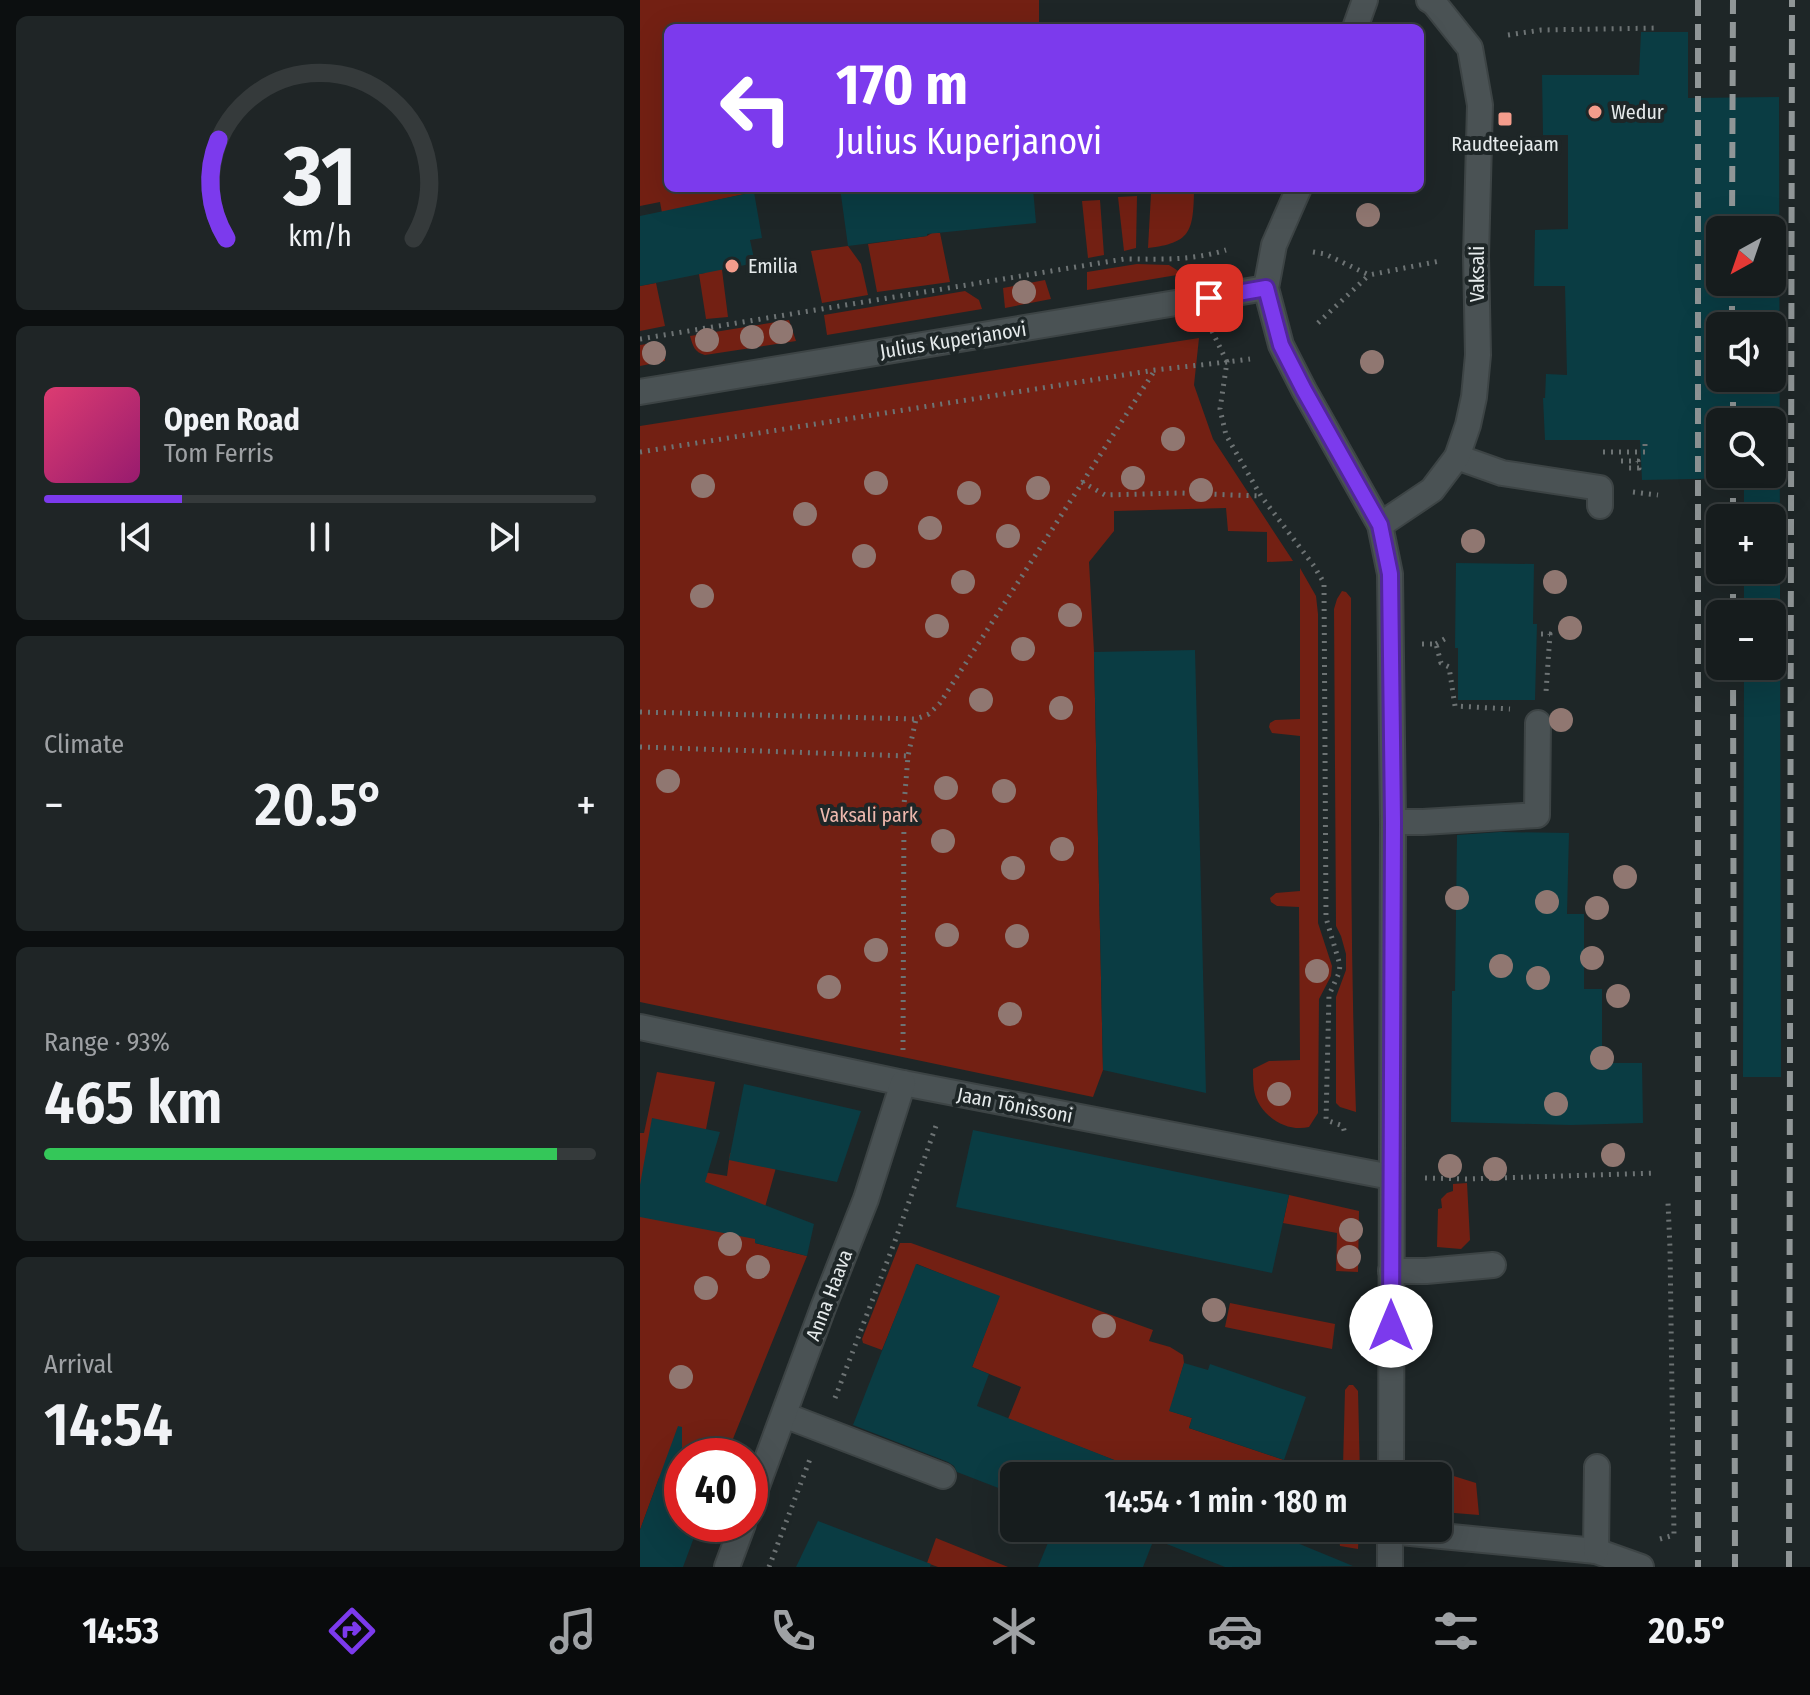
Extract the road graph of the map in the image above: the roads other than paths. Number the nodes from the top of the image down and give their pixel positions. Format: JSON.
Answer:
{"nodes":[{"id":1,"x":1365,"y":0,"type":"edge"},
{"id":2,"x":1429,"y":0,"type":"edge"},
{"id":3,"x":1356,"y":24,"type":"edge"},
{"id":4,"x":1297,"y":192,"type":"edge"},
{"id":5,"x":1266,"y":288,"type":"junction"},
{"id":6,"x":640,"y":392,"type":"edge"},
{"id":7,"x":1457,"y":457,"type":"junction"},
{"id":8,"x":1600,"y":506,"type":"dead end"},
{"id":9,"x":1380,"y":525,"type":"junction"},
{"id":10,"x":1538,"y":723,"type":"dead end"},
{"id":11,"x":1393,"y":822,"type":"junction"},
{"id":12,"x":640,"y":1027,"type":"edge"},
{"id":13,"x":903,"y":1083,"type":"junction"},
{"id":14,"x":1391,"y":1177,"type":"junction"},
{"id":15,"x":1493,"y":1265,"type":"dead end"},
{"id":16,"x":1391,"y":1271,"type":"junction"},
{"id":17,"x":784,"y":1415,"type":"junction"},
{"id":18,"x":768,"y":1457,"type":"edge"},
{"id":19,"x":1391,"y":1462,"type":"edge"},
{"id":20,"x":1597,"y":1467,"type":"dead end"},
{"id":21,"x":943,"y":1476,"type":"dead end"},
{"id":22,"x":1452,"y":1536,"type":"edge"},
{"id":23,"x":736,"y":1542,"type":"edge"},
{"id":24,"x":1390,"y":1542,"type":"edge"},
{"id":25,"x":1596,"y":1551,"type":"junction"},
{"id":26,"x":727,"y":1567,"type":"edge"},
{"id":27,"x":1390,"y":1567,"type":"edge"},
{"id":28,"x":1641,"y":1567,"type":"edge"}],
"edges":[{"from":1,"to":3,"type":"street"},
{"from":2,"to":7,"type":"street","name":"Vaksali"},
{"from":4,"to":5,"type":"street"},
{"from":5,"to":6,"type":"street","name":"Julius Kuperjanovi"},
{"from":5,"to":9,"type":"street"},
{"from":7,"to":8,"type":"street"},
{"from":7,"to":9,"type":"street","name":"Vaksali"},
{"from":9,"to":11,"type":"street"},
{"from":10,"to":11,"type":"street"},
{"from":11,"to":14,"type":"street"},
{"from":12,"to":13,"type":"street","name":"Jaan Tõnissoni"},
{"from":13,"to":14,"type":"street","name":"Jaan Tõnissoni"},
{"from":13,"to":17,"type":"street","name":"Anna Haava"},
{"from":14,"to":16,"type":"street"},
{"from":15,"to":16,"type":"street"},
{"from":16,"to":19,"type":"street"},
{"from":17,"to":18,"type":"street","name":"Anna Haava"},
{"from":17,"to":21,"type":"street"},
{"from":20,"to":25,"type":"street"},
{"from":22,"to":25,"type":"street"},
{"from":23,"to":26,"type":"street"},
{"from":24,"to":27,"type":"street"},
{"from":25,"to":28,"type":"street"}]}
